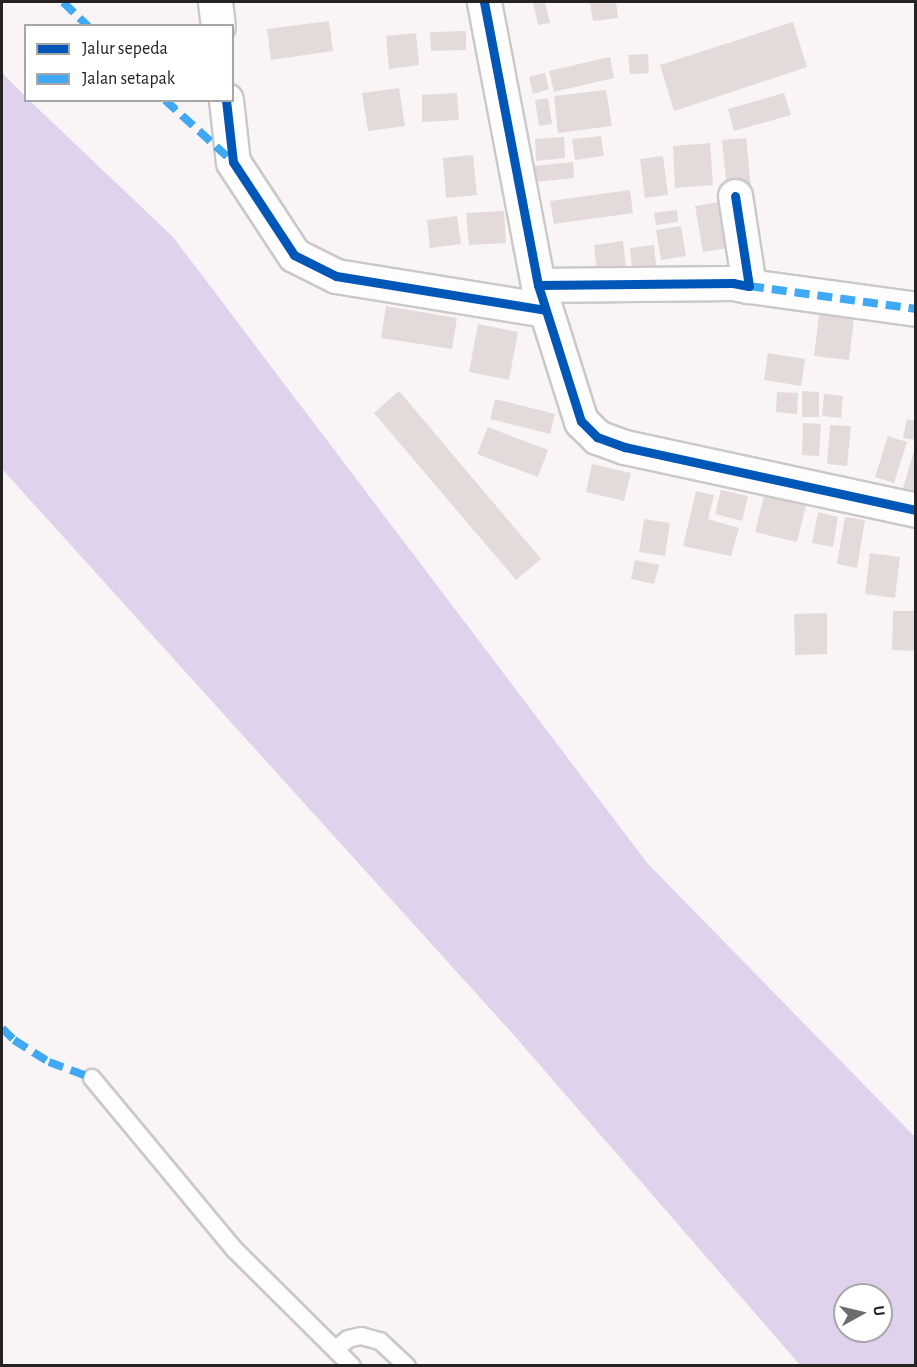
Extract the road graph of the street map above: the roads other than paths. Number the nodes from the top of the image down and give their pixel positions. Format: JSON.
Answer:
{"nodes":[{"id":1,"x":215,"y":2,"type":"edge"},
{"id":2,"x":484,"y":2,"type":"edge"},
{"id":3,"x":218,"y":24,"type":"edge"},
{"id":4,"x":226,"y":102,"type":"edge"},
{"id":5,"x":735,"y":196,"type":"dead end"},
{"id":6,"x":748,"y":286,"type":"junction"},
{"id":7,"x":542,"y":297,"type":"junction"},
{"id":8,"x":915,"y":309,"type":"edge"},
{"id":9,"x":915,"y":510,"type":"edge"},
{"id":10,"x":92,"y":1078,"type":"dead end"},
{"id":11,"x":337,"y":1348,"type":"junction"},
{"id":12,"x":352,"y":1365,"type":"edge"},
{"id":13,"x":407,"y":1365,"type":"edge"}],
"edges":[{"from":1,"to":3,"type":"street"},
{"from":2,"to":7,"type":"street"},
{"from":4,"to":7,"type":"street"},
{"from":5,"to":6,"type":"street"},
{"from":6,"to":7,"type":"street"},
{"from":6,"to":8,"type":"street"},
{"from":7,"to":9,"type":"street"},
{"from":10,"to":11,"type":"lane"},
{"from":11,"to":12,"type":"lane"},
{"from":11,"to":13,"type":"lane"}]}
